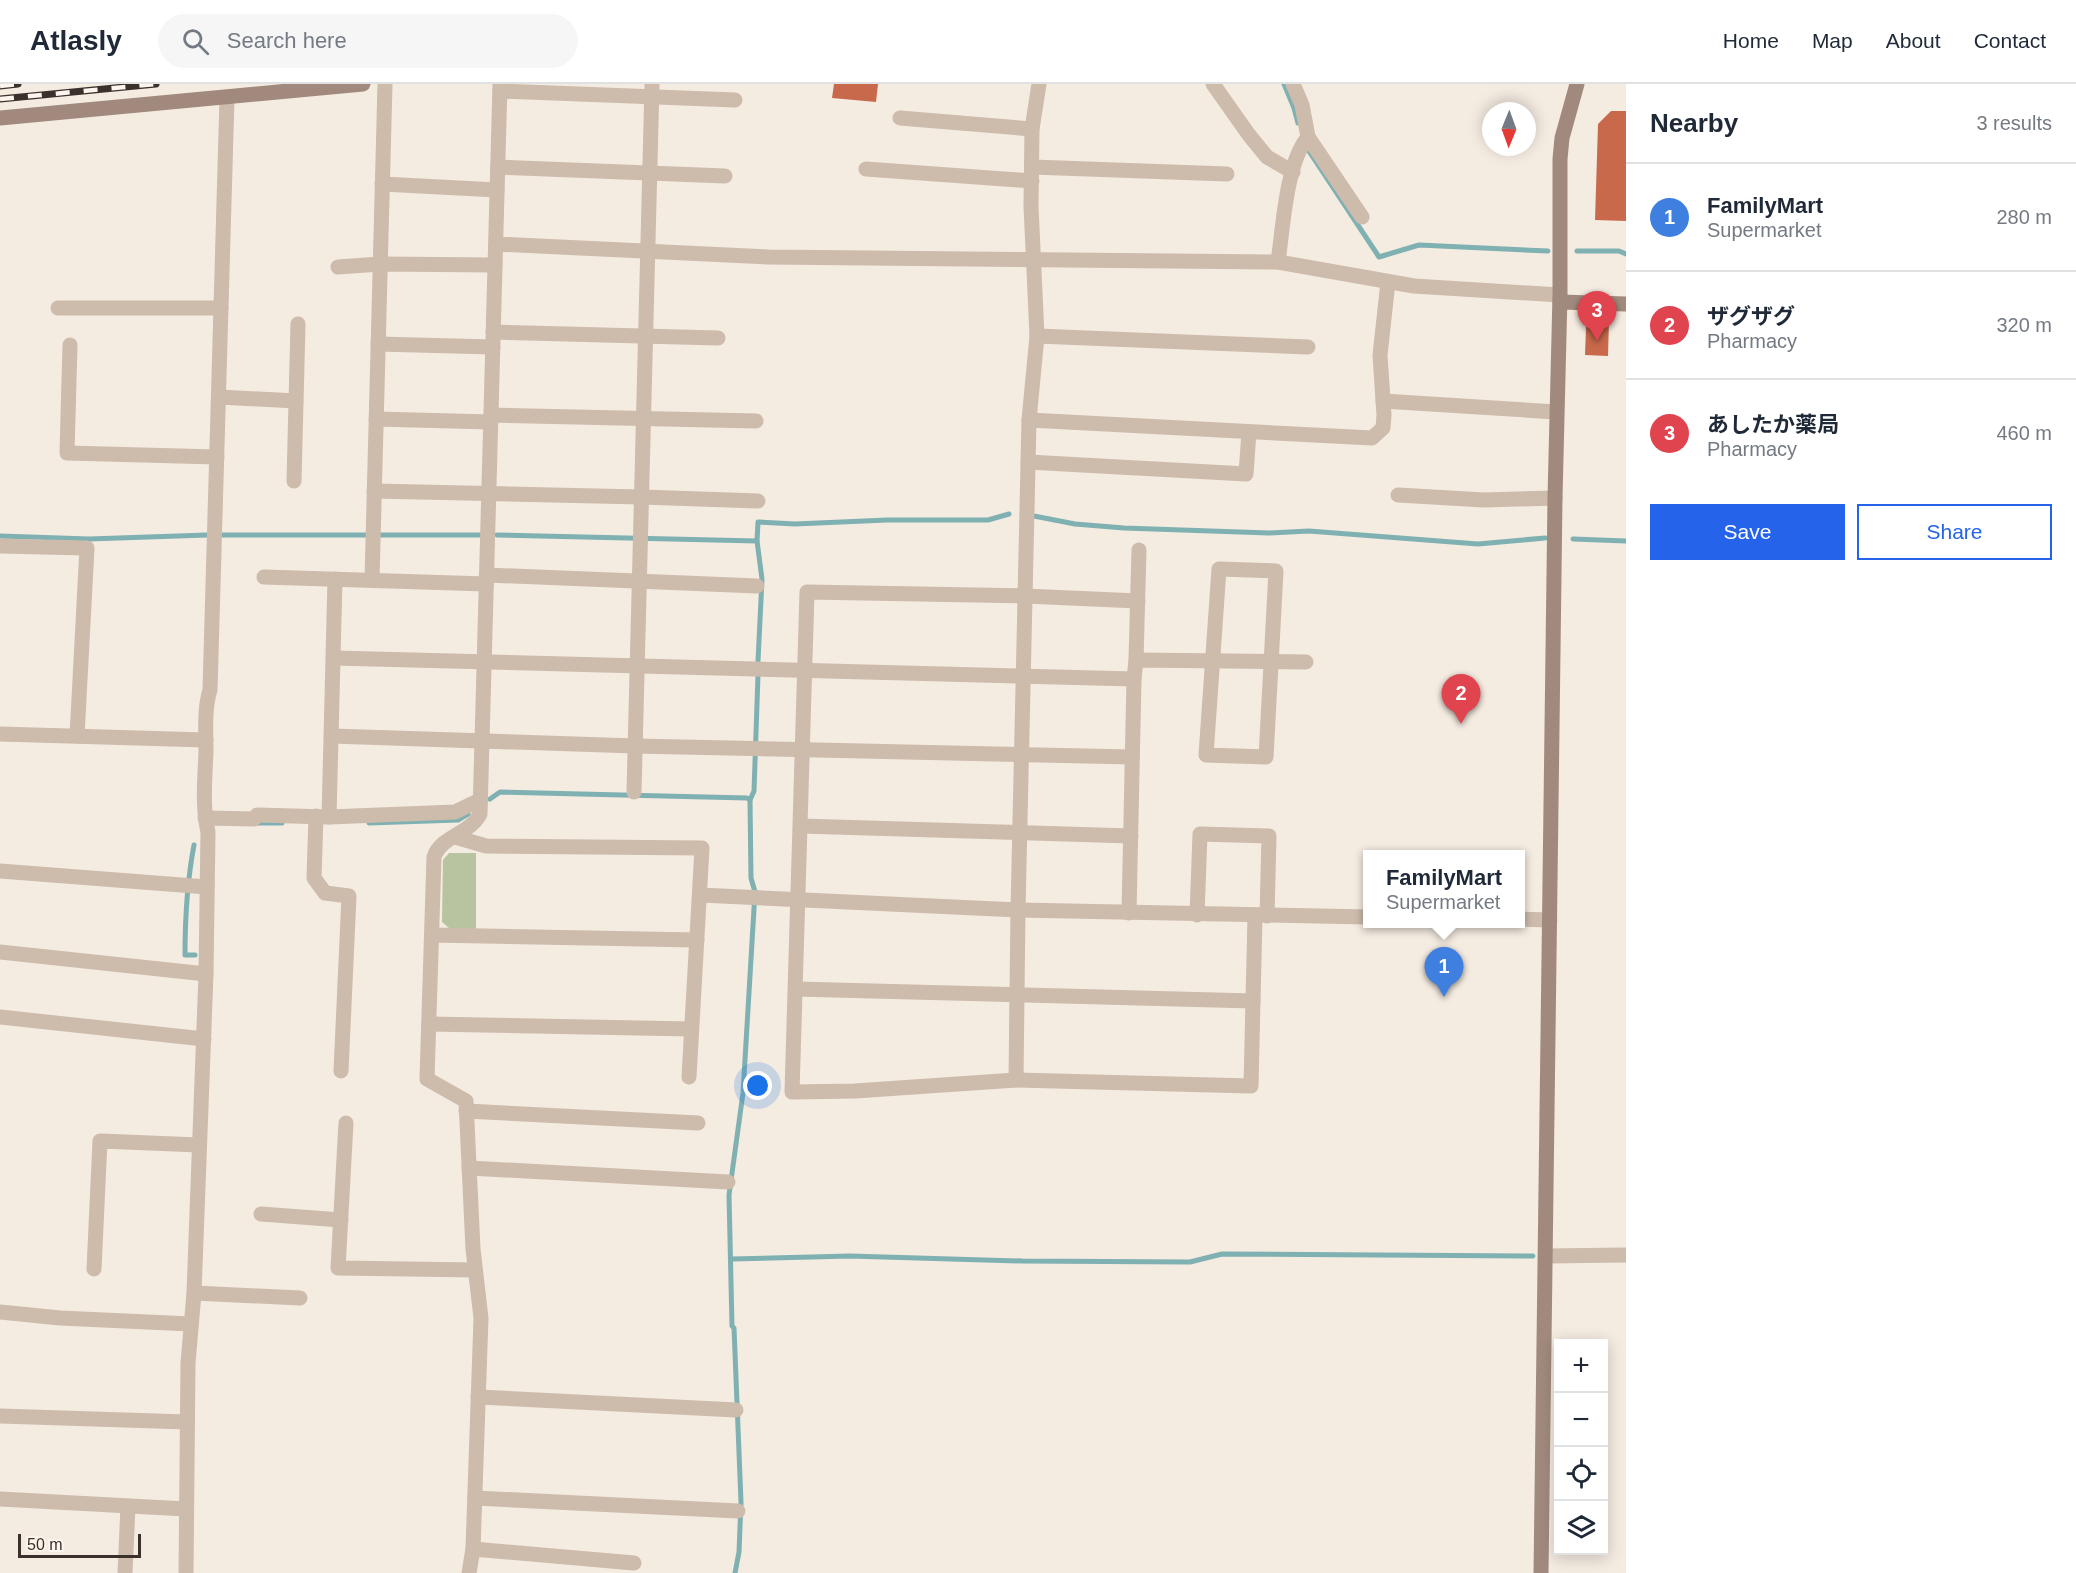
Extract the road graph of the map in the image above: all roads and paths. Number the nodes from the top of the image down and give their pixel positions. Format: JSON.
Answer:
{"nodes":[{"id":1,"x":363,"y":84,"type":"edge"},
{"id":2,"x":385,"y":84,"type":"edge"},
{"id":3,"x":1039,"y":84,"type":"edge"},
{"id":4,"x":1213,"y":84,"type":"edge"},
{"id":5,"x":1293,"y":84,"type":"edge"},
{"id":6,"x":1577,"y":84,"type":"edge"},
{"id":7,"x":500,"y":88,"type":"edge"},
{"id":8,"x":652,"y":90,"type":"edge"},
{"id":9,"x":228,"y":98,"type":"junction"},
{"id":10,"x":735,"y":100,"type":"dead end"},
{"id":11,"x":0,"y":118,"type":"edge"},
{"id":12,"x":900,"y":118,"type":"dead end"},
{"id":13,"x":1032,"y":129,"type":"junction"},
{"id":14,"x":1305,"y":141,"type":"junction"},
{"id":15,"x":498,"y":167,"type":"junction"},
{"id":16,"x":866,"y":169,"type":"dead end"},
{"id":17,"x":650,"y":172,"type":"junction"},
{"id":18,"x":1293,"y":172,"type":"junction"},
{"id":19,"x":1032,"y":174,"type":"junction"},
{"id":20,"x":1227,"y":174,"type":"dead end"},
{"id":21,"x":725,"y":176,"type":"dead end"},
{"id":22,"x":382,"y":184,"type":"junction"},
{"id":23,"x":497,"y":190,"type":"junction"},
{"id":24,"x":1362,"y":217,"type":"dead end"},
{"id":25,"x":496,"y":244,"type":"junction"},
{"id":26,"x":648,"y":252,"type":"junction"},
{"id":27,"x":1033,"y":259,"type":"junction"},
{"id":28,"x":1278,"y":262,"type":"junction"},
{"id":29,"x":380,"y":264,"type":"junction"},
{"id":30,"x":495,"y":265,"type":"junction"},
{"id":31,"x":338,"y":267,"type":"dead end"},
{"id":32,"x":1388,"y":282,"type":"junction"},
{"id":33,"x":1560,"y":298,"type":"junction"},
{"id":34,"x":1626,"y":304,"type":"edge"},
{"id":35,"x":58,"y":308,"type":"dead end"},
{"id":36,"x":221,"y":308,"type":"junction"},
{"id":37,"x":298,"y":324,"type":"dead end"},
{"id":38,"x":646,"y":335,"type":"junction"},
{"id":39,"x":1037,"y":336,"type":"junction"},
{"id":40,"x":718,"y":338,"type":"dead end"},
{"id":41,"x":493,"y":339,"type":"junction"},
{"id":42,"x":378,"y":344,"type":"junction"},
{"id":43,"x":70,"y":345,"type":"dead end"},
{"id":44,"x":1308,"y":347,"type":"dead end"},
{"id":45,"x":219,"y":397,"type":"junction"},
{"id":46,"x":1383,"y":400,"type":"junction"},
{"id":47,"x":296,"y":401,"type":"junction"},
{"id":48,"x":1556,"y":412,"type":"junction"},
{"id":49,"x":491,"y":418,"type":"junction"},
{"id":50,"x":644,"y":418,"type":"junction"},
{"id":51,"x":376,"y":419,"type":"junction"},
{"id":52,"x":1029,"y":420,"type":"junction"},
{"id":53,"x":756,"y":421,"type":"dead end"},
{"id":54,"x":1249,"y":432,"type":"junction"},
{"id":55,"x":217,"y":457,"type":"junction"},
{"id":56,"x":1028,"y":462,"type":"junction"},
{"id":57,"x":294,"y":481,"type":"dead end"},
{"id":58,"x":374,"y":491,"type":"junction"},
{"id":59,"x":489,"y":493,"type":"junction"},
{"id":60,"x":1398,"y":495,"type":"dead end"},
{"id":61,"x":642,"y":497,"type":"junction"},
{"id":62,"x":1555,"y":498,"type":"junction"},
{"id":63,"x":758,"y":501,"type":"dead end"},
{"id":64,"x":0,"y":546,"type":"edge"},
{"id":65,"x":1139,"y":550,"type":"dead end"},
{"id":66,"x":264,"y":577,"type":"dead end"},
{"id":67,"x":335,"y":579,"type":"junction"},
{"id":68,"x":372,"y":580,"type":"junction"},
{"id":69,"x":487,"y":580,"type":"junction"},
{"id":70,"x":639,"y":582,"type":"junction"},
{"id":71,"x":757,"y":586,"type":"dead end"},
{"id":72,"x":1024,"y":596,"type":"junction"},
{"id":73,"x":1138,"y":601,"type":"junction"},
{"id":74,"x":334,"y":658,"type":"junction"},
{"id":75,"x":1136,"y":660,"type":"junction"},
{"id":76,"x":1212,"y":661,"type":"junction"},
{"id":77,"x":484,"y":662,"type":"junction"},
{"id":78,"x":1271,"y":662,"type":"junction"},
{"id":79,"x":1306,"y":662,"type":"dead end"},
{"id":80,"x":636,"y":665,"type":"junction"},
{"id":81,"x":805,"y":670,"type":"junction"},
{"id":82,"x":1023,"y":675,"type":"junction"},
{"id":83,"x":1134,"y":679,"type":"junction"},
{"id":84,"x":0,"y":734,"type":"edge"},
{"id":85,"x":77,"y":736,"type":"junction"},
{"id":86,"x":332,"y":736,"type":"junction"},
{"id":87,"x":206,"y":740,"type":"junction"},
{"id":88,"x":482,"y":740,"type":"junction"},
{"id":89,"x":635,"y":746,"type":"junction"},
{"id":90,"x":803,"y":749,"type":"junction"},
{"id":91,"x":1021,"y":754,"type":"junction"},
{"id":92,"x":1132,"y":757,"type":"junction"},
{"id":93,"x":634,"y":792,"type":"dead end"},
{"id":94,"x":480,"y":800,"type":"junction"},
{"id":95,"x":204,"y":819,"type":"junction"},
{"id":96,"x":319,"y":820,"type":"junction"},
{"id":97,"x":801,"y":826,"type":"junction"},
{"id":98,"x":1019,"y":832,"type":"junction"},
{"id":99,"x":1131,"y":836,"type":"junction"},
{"id":100,"x":455,"y":837,"type":"junction"},
{"id":101,"x":0,"y":871,"type":"edge"},
{"id":102,"x":207,"y":887,"type":"junction"},
{"id":103,"x":700,"y":895,"type":"junction"},
{"id":104,"x":799,"y":900,"type":"junction"},
{"id":105,"x":1018,"y":910,"type":"junction"},
{"id":106,"x":1129,"y":913,"type":"junction"},
{"id":107,"x":1197,"y":915,"type":"junction"},
{"id":108,"x":1261,"y":916,"type":"junction"},
{"id":109,"x":1363,"y":917,"type":"edge"},
{"id":110,"x":1525,"y":920,"type":"edge"},
{"id":111,"x":1550,"y":920,"type":"junction"},
{"id":112,"x":432,"y":935,"type":"junction"},
{"id":113,"x":697,"y":940,"type":"junction"},
{"id":114,"x":0,"y":952,"type":"edge"},
{"id":115,"x":206,"y":974,"type":"junction"},
{"id":116,"x":796,"y":989,"type":"junction"},
{"id":117,"x":1017,"y":996,"type":"junction"},
{"id":118,"x":1253,"y":1001,"type":"junction"},
{"id":119,"x":0,"y":1017,"type":"edge"},
{"id":120,"x":429,"y":1024,"type":"junction"},
{"id":121,"x":691,"y":1029,"type":"junction"},
{"id":122,"x":204,"y":1039,"type":"junction"},
{"id":123,"x":341,"y":1071,"type":"dead end"},
{"id":124,"x":689,"y":1077,"type":"dead end"},
{"id":125,"x":1016,"y":1080,"type":"junction"},
{"id":126,"x":466,"y":1111,"type":"junction"},
{"id":127,"x":346,"y":1123,"type":"dead end"},
{"id":128,"x":698,"y":1123,"type":"dead end"},
{"id":129,"x":200,"y":1145,"type":"junction"},
{"id":130,"x":469,"y":1168,"type":"junction"},
{"id":131,"x":728,"y":1182,"type":"dead end"},
{"id":132,"x":261,"y":1214,"type":"dead end"},
{"id":133,"x":341,"y":1220,"type":"junction"},
{"id":134,"x":1626,"y":1255,"type":"edge"},
{"id":135,"x":1546,"y":1256,"type":"junction"},
{"id":136,"x":94,"y":1269,"type":"dead end"},
{"id":137,"x":475,"y":1270,"type":"junction"},
{"id":138,"x":194,"y":1293,"type":"junction"},
{"id":139,"x":300,"y":1298,"type":"dead end"},
{"id":140,"x":0,"y":1312,"type":"edge"},
{"id":141,"x":191,"y":1324,"type":"junction"},
{"id":142,"x":478,"y":1397,"type":"junction"},
{"id":143,"x":736,"y":1410,"type":"dead end"},
{"id":144,"x":0,"y":1416,"type":"edge"},
{"id":145,"x":187,"y":1422,"type":"junction"},
{"id":146,"x":475,"y":1498,"type":"junction"},
{"id":147,"x":0,"y":1499,"type":"edge"},
{"id":148,"x":128,"y":1506,"type":"junction"},
{"id":149,"x":186,"y":1509,"type":"junction"},
{"id":150,"x":738,"y":1511,"type":"dead end"},
{"id":151,"x":473,"y":1549,"type":"junction"},
{"id":152,"x":634,"y":1563,"type":"dead end"},
{"id":153,"x":125,"y":1573,"type":"edge"},
{"id":154,"x":186,"y":1573,"type":"edge"},
{"id":155,"x":470,"y":1573,"type":"edge"},
{"id":156,"x":1541,"y":1573,"type":"edge"}],
"edges":[{"from":1,"to":9,"type":"street"},
{"from":2,"to":22,"type":"street"},
{"from":3,"to":13,"type":"street"},
{"from":4,"to":18,"type":"street"},
{"from":5,"to":14,"type":"street"},
{"from":6,"to":33,"type":"street"},
{"from":7,"to":8,"type":"street"},
{"from":7,"to":15,"type":"street"},
{"from":8,"to":10,"type":"street"},
{"from":8,"to":17,"type":"street"},
{"from":9,"to":11,"type":"street"},
{"from":9,"to":36,"type":"street"},
{"from":12,"to":13,"type":"street"},
{"from":13,"to":19,"type":"street"},
{"from":14,"to":18,"type":"street"},
{"from":14,"to":24,"type":"street"},
{"from":15,"to":17,"type":"street"},
{"from":15,"to":23,"type":"street"},
{"from":16,"to":19,"type":"street"},
{"from":17,"to":21,"type":"street"},
{"from":17,"to":26,"type":"street"},
{"from":18,"to":28,"type":"street"},
{"from":19,"to":20,"type":"street"},
{"from":19,"to":27,"type":"street"},
{"from":22,"to":23,"type":"street"},
{"from":22,"to":29,"type":"street"},
{"from":23,"to":25,"type":"street"},
{"from":25,"to":26,"type":"street"},
{"from":25,"to":30,"type":"street"},
{"from":26,"to":27,"type":"street"},
{"from":26,"to":38,"type":"street"},
{"from":27,"to":28,"type":"street"},
{"from":27,"to":39,"type":"street"},
{"from":28,"to":32,"type":"street"},
{"from":29,"to":30,"type":"street"},
{"from":29,"to":31,"type":"street"},
{"from":29,"to":42,"type":"street"},
{"from":30,"to":41,"type":"street"},
{"from":32,"to":33,"type":"street"},
{"from":32,"to":46,"type":"street"},
{"from":33,"to":34,"type":"street"},
{"from":33,"to":48,"type":"street"},
{"from":35,"to":36,"type":"street"},
{"from":36,"to":45,"type":"street"},
{"from":37,"to":47,"type":"street"},
{"from":38,"to":40,"type":"street"},
{"from":38,"to":41,"type":"street"},
{"from":38,"to":50,"type":"street"},
{"from":39,"to":44,"type":"street"},
{"from":39,"to":52,"type":"street"},
{"from":41,"to":42,"type":"street"},
{"from":41,"to":49,"type":"street"},
{"from":42,"to":51,"type":"street"},
{"from":43,"to":55,"type":"street"},
{"from":45,"to":47,"type":"street"},
{"from":45,"to":55,"type":"street"},
{"from":46,"to":48,"type":"street"},
{"from":46,"to":54,"type":"street"},
{"from":47,"to":57,"type":"street"},
{"from":48,"to":62,"type":"street"},
{"from":49,"to":50,"type":"street"},
{"from":49,"to":51,"type":"street"},
{"from":49,"to":59,"type":"street"},
{"from":50,"to":53,"type":"street"},
{"from":50,"to":61,"type":"street"},
{"from":51,"to":58,"type":"street"},
{"from":52,"to":54,"type":"street"},
{"from":52,"to":56,"type":"street"},
{"from":54,"to":56,"type":"street"},
{"from":55,"to":87,"type":"street"},
{"from":56,"to":72,"type":"street"},
{"from":58,"to":59,"type":"street"},
{"from":58,"to":68,"type":"street"},
{"from":59,"to":61,"type":"street"},
{"from":59,"to":69,"type":"street"},
{"from":60,"to":62,"type":"street"},
{"from":61,"to":63,"type":"street"},
{"from":61,"to":70,"type":"street"},
{"from":62,"to":111,"type":"street"},
{"from":64,"to":85,"type":"street"},
{"from":65,"to":73,"type":"street"},
{"from":66,"to":67,"type":"street"},
{"from":67,"to":68,"type":"street"},
{"from":67,"to":74,"type":"street"},
{"from":68,"to":69,"type":"street"},
{"from":69,"to":70,"type":"street"},
{"from":69,"to":77,"type":"street"},
{"from":70,"to":71,"type":"street"},
{"from":70,"to":80,"type":"street"},
{"from":72,"to":73,"type":"street"},
{"from":72,"to":81,"type":"street"},
{"from":72,"to":82,"type":"street"},
{"from":73,"to":75,"type":"street"},
{"from":74,"to":77,"type":"street"},
{"from":74,"to":86,"type":"street"},
{"from":75,"to":76,"type":"street"},
{"from":75,"to":83,"type":"street"},
{"from":76,"to":78,"type":"street"},
{"from":76,"to":78,"type":"street"},
{"from":76,"to":78,"type":"street"},
{"from":77,"to":80,"type":"street"},
{"from":77,"to":88,"type":"street"},
{"from":78,"to":79,"type":"street"},
{"from":80,"to":81,"type":"street"},
{"from":80,"to":89,"type":"street"},
{"from":81,"to":82,"type":"street"},
{"from":81,"to":90,"type":"street"},
{"from":82,"to":83,"type":"street"},
{"from":82,"to":91,"type":"street"},
{"from":83,"to":92,"type":"street"},
{"from":84,"to":85,"type":"street"},
{"from":85,"to":87,"type":"street"},
{"from":86,"to":88,"type":"street"},
{"from":86,"to":96,"type":"street"},
{"from":87,"to":95,"type":"street"},
{"from":88,"to":89,"type":"street"},
{"from":88,"to":94,"type":"street"},
{"from":89,"to":90,"type":"street"},
{"from":89,"to":93,"type":"street"},
{"from":90,"to":91,"type":"street"},
{"from":90,"to":97,"type":"street"},
{"from":91,"to":92,"type":"street"},
{"from":91,"to":98,"type":"street"},
{"from":92,"to":99,"type":"street"},
{"from":94,"to":96,"type":"street"},
{"from":94,"to":100,"type":"street"},
{"from":95,"to":96,"type":"street"},
{"from":95,"to":102,"type":"street"},
{"from":96,"to":123,"type":"street"},
{"from":97,"to":98,"type":"street"},
{"from":97,"to":104,"type":"street"},
{"from":98,"to":99,"type":"street"},
{"from":98,"to":105,"type":"street"},
{"from":99,"to":106,"type":"street"},
{"from":100,"to":103,"type":"street"},
{"from":100,"to":112,"type":"street"},
{"from":101,"to":102,"type":"street"},
{"from":102,"to":115,"type":"street"},
{"from":103,"to":104,"type":"street"},
{"from":103,"to":113,"type":"street"},
{"from":104,"to":105,"type":"street"},
{"from":104,"to":116,"type":"street"},
{"from":105,"to":106,"type":"street"},
{"from":105,"to":117,"type":"street"},
{"from":106,"to":107,"type":"street"},
{"from":107,"to":108,"type":"street"},
{"from":107,"to":108,"type":"street"},
{"from":108,"to":109,"type":"street"},
{"from":108,"to":118,"type":"street"},
{"from":110,"to":111,"type":"street"},
{"from":111,"to":135,"type":"street"},
{"from":112,"to":113,"type":"street"},
{"from":112,"to":120,"type":"street"},
{"from":113,"to":121,"type":"street"},
{"from":114,"to":115,"type":"street"},
{"from":115,"to":122,"type":"street"},
{"from":116,"to":117,"type":"street"},
{"from":116,"to":125,"type":"street"},
{"from":117,"to":118,"type":"street"},
{"from":117,"to":125,"type":"street"},
{"from":118,"to":125,"type":"street"},
{"from":119,"to":122,"type":"street"},
{"from":120,"to":121,"type":"street"},
{"from":120,"to":126,"type":"street"},
{"from":121,"to":124,"type":"street"},
{"from":122,"to":129,"type":"street"},
{"from":126,"to":128,"type":"street"},
{"from":126,"to":130,"type":"street"},
{"from":127,"to":133,"type":"street"},
{"from":129,"to":136,"type":"street"},
{"from":129,"to":138,"type":"street"},
{"from":130,"to":131,"type":"street"},
{"from":130,"to":137,"type":"street"},
{"from":132,"to":133,"type":"street"},
{"from":133,"to":137,"type":"street"},
{"from":134,"to":135,"type":"street"},
{"from":135,"to":156,"type":"street"},
{"from":137,"to":142,"type":"street"},
{"from":138,"to":139,"type":"street"},
{"from":138,"to":141,"type":"street"},
{"from":140,"to":141,"type":"street"},
{"from":141,"to":145,"type":"street"},
{"from":142,"to":143,"type":"street"},
{"from":142,"to":146,"type":"street"},
{"from":144,"to":145,"type":"street"},
{"from":145,"to":149,"type":"street"},
{"from":146,"to":150,"type":"street"},
{"from":146,"to":151,"type":"street"},
{"from":147,"to":148,"type":"street"},
{"from":148,"to":149,"type":"street"},
{"from":148,"to":153,"type":"street"},
{"from":149,"to":154,"type":"street"},
{"from":151,"to":152,"type":"street"},
{"from":151,"to":155,"type":"street"}]}
